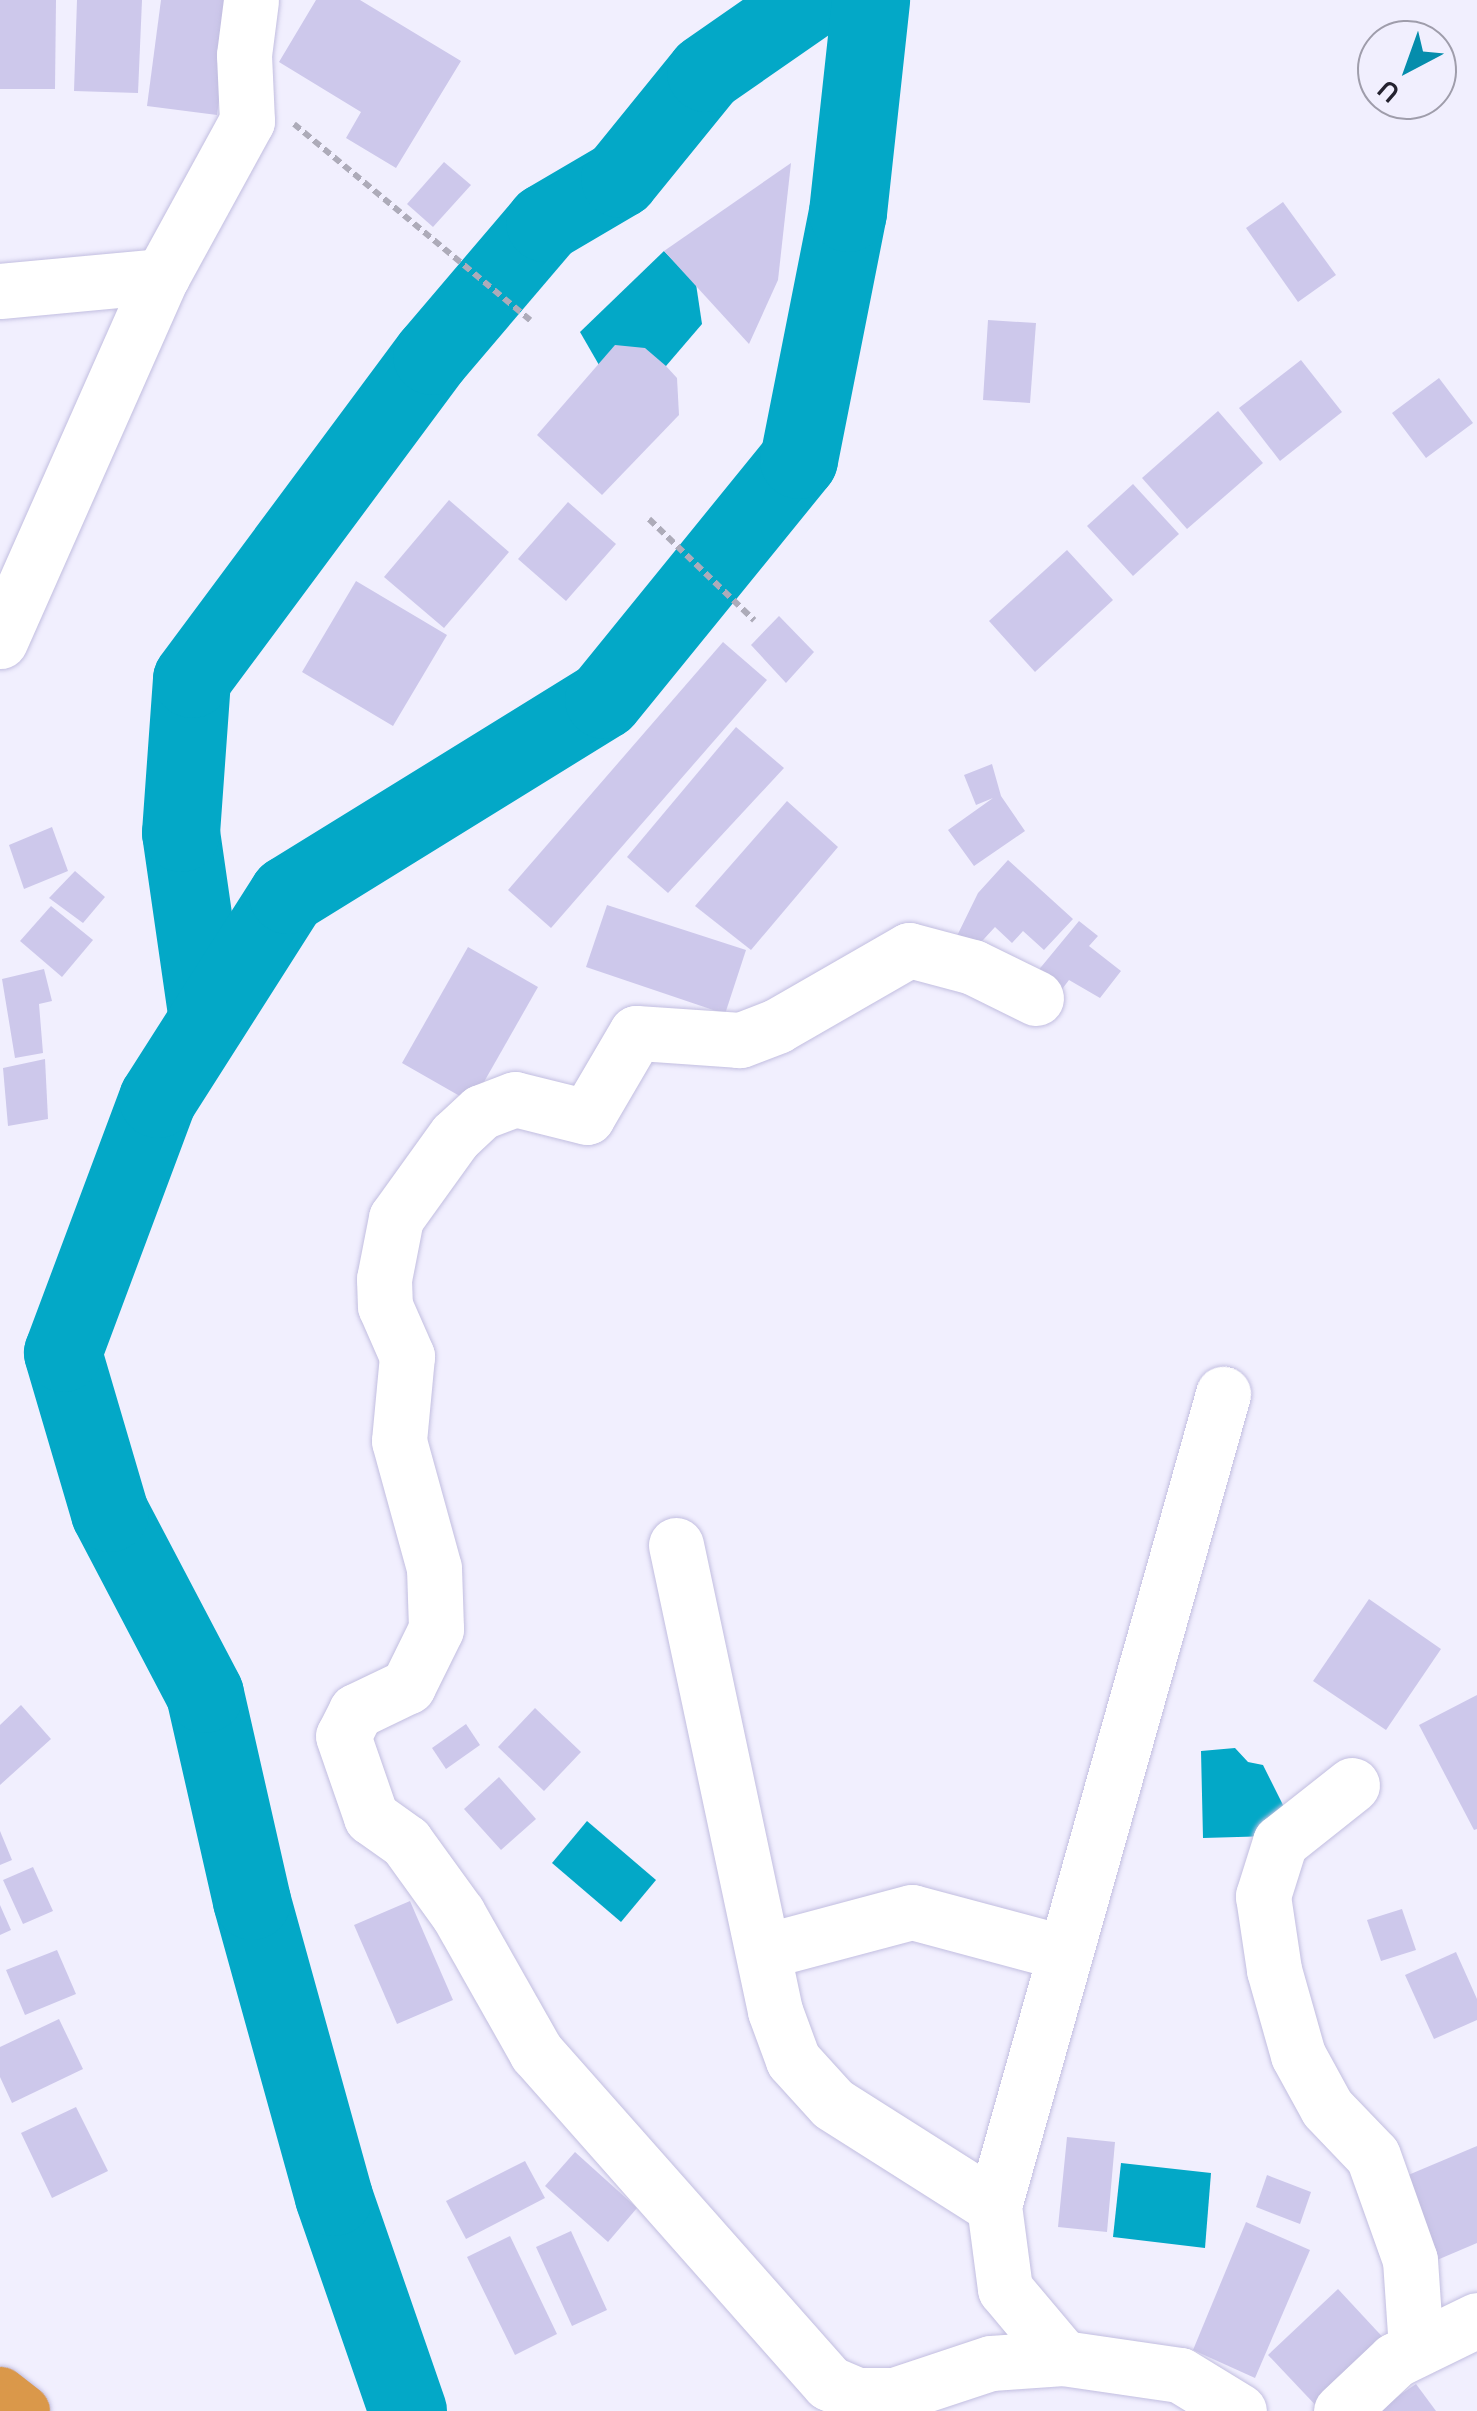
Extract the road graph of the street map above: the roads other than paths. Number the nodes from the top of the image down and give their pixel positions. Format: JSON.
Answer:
{"nodes":[{"id":1,"x":251,"y":0,"type":"edge"},
{"id":2,"x":162,"y":276,"type":"junction"},
{"id":3,"x":0,"y":290,"type":"edge"},
{"id":4,"x":0,"y":641,"type":"edge"},
{"id":5,"x":1036,"y":998,"type":"dead end"},
{"id":6,"x":1223,"y":1394,"type":"dead end"},
{"id":7,"x":676,"y":1545,"type":"dead end"},
{"id":8,"x":1352,"y":1785,"type":"dead end"},
{"id":9,"x":765,"y":1951,"type":"junction"},
{"id":10,"x":1065,"y":1954,"type":"junction"},
{"id":11,"x":994,"y":2206,"type":"junction"},
{"id":12,"x":1477,"y":2320,"type":"edge"},
{"id":13,"x":1416,"y":2347,"type":"junction"},
{"id":14,"x":1063,"y":2358,"type":"junction"},
{"id":15,"x":0,"y":2394,"type":"edge"},
{"id":16,"x":22,"y":2411,"type":"edge"},
{"id":17,"x":1239,"y":2411,"type":"edge"},
{"id":18,"x":1341,"y":2411,"type":"edge"}],
"edges":[{"from":1,"to":2,"type":"street"},
{"from":2,"to":3,"type":"street"},
{"from":2,"to":4,"type":"street"},
{"from":5,"to":14,"type":"street"},
{"from":6,"to":10,"type":"street"},
{"from":7,"to":9,"type":"street"},
{"from":8,"to":13,"type":"street"},
{"from":9,"to":10,"type":"street"},
{"from":9,"to":11,"type":"street"},
{"from":10,"to":11,"type":"street"},
{"from":11,"to":14,"type":"street"},
{"from":12,"to":13,"type":"street"},
{"from":13,"to":18,"type":"street"},
{"from":14,"to":17,"type":"street"},
{"from":15,"to":16,"type":"highway"}]}
